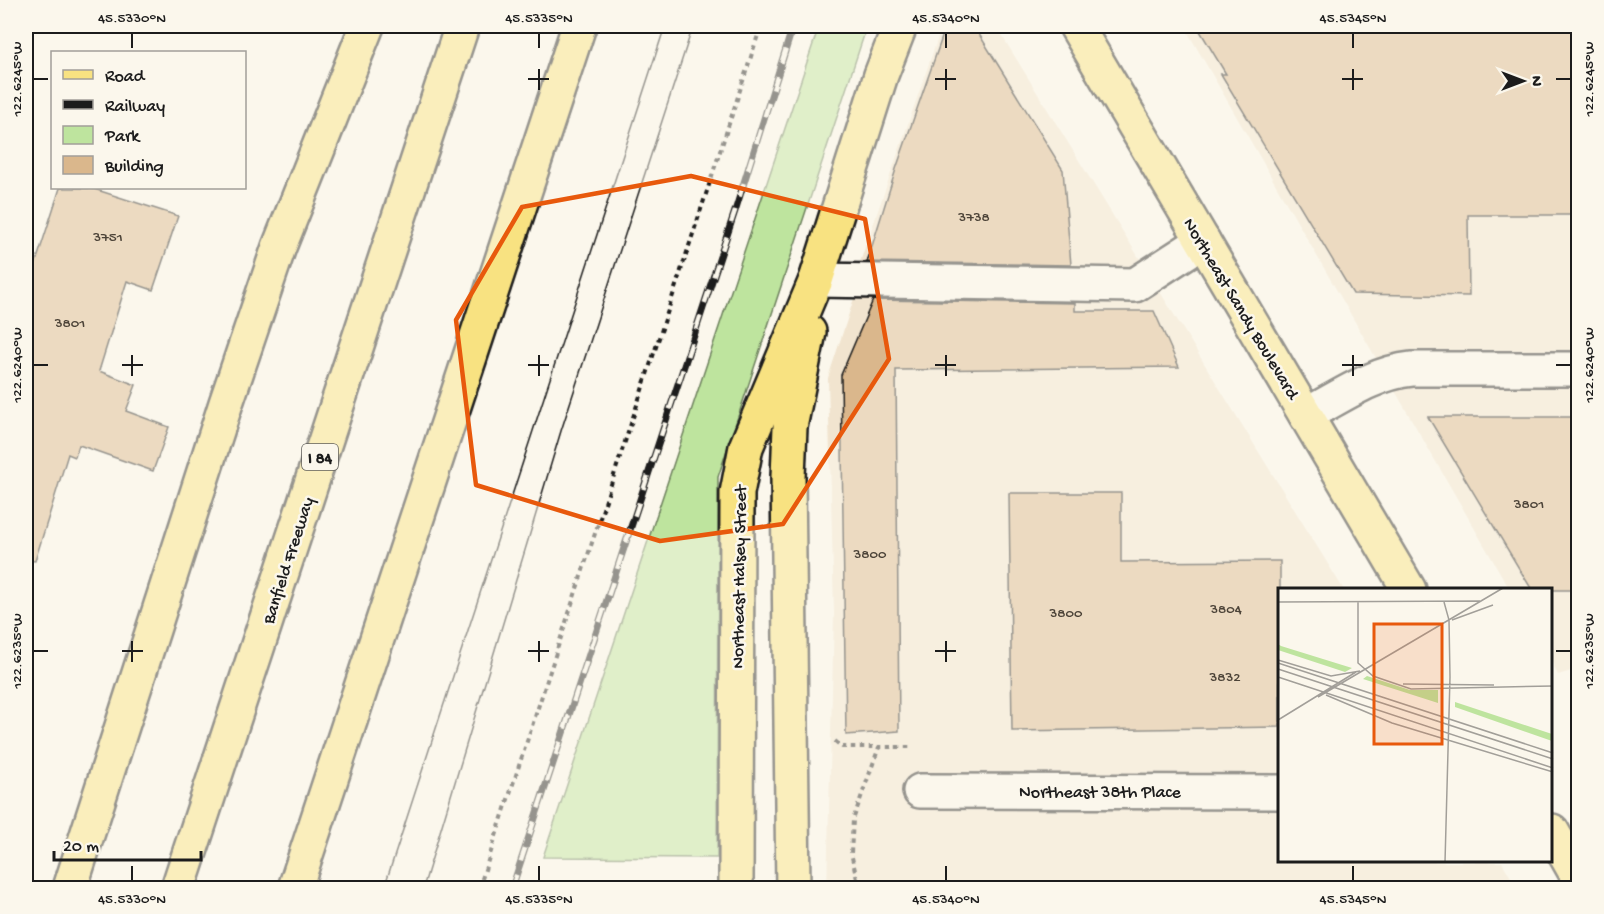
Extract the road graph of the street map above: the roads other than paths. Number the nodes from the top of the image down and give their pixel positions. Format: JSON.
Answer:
{"nodes":[{"id":1,"x":367,"y":26,"type":"edge"},
{"id":2,"x":462,"y":26,"type":"edge"},
{"id":3,"x":579,"y":26,"type":"edge"},
{"id":4,"x":900,"y":26,"type":"edge"},
{"id":5,"x":1076,"y":26,"type":"edge"},
{"id":6,"x":1203,"y":241,"type":"junction"},
{"id":7,"x":816,"y":280,"type":"junction"},
{"id":8,"x":1578,"y":369,"type":"edge"},
{"id":9,"x":1306,"y":416,"type":"junction"},
{"id":10,"x":1408,"y":588,"type":"edge"},
{"id":11,"x":920,"y":791,"type":"road end"},
{"id":12,"x":1278,"y":792,"type":"edge"},
{"id":13,"x":1553,"y":834,"type":"edge"},
{"id":14,"x":1578,"y":877,"type":"edge"},
{"id":15,"x":70,"y":888,"type":"edge"},
{"id":16,"x":178,"y":888,"type":"edge"},
{"id":17,"x":295,"y":888,"type":"edge"},
{"id":18,"x":736,"y":888,"type":"edge"},
{"id":19,"x":793,"y":888,"type":"edge"}],
"edges":[{"from":1,"to":15,"type":"main road"},
{"from":2,"to":16,"type":"main road","name":"Banfield Freeway","number":"I 84"},
{"from":3,"to":17,"type":"main road"},
{"from":4,"to":7,"type":"main road","name":"Northeast Halsey Street"},
{"from":5,"to":6,"type":"main road","name":"Northeast Sandy Boulevard"},
{"from":6,"to":7,"type":"street"},
{"from":6,"to":9,"type":"main road","name":"Northeast Sandy Boulevard"},
{"from":7,"to":18,"type":"main road","name":"Northeast Halsey Street"},
{"from":7,"to":19,"type":"main road","name":"Northeast Halsey Street"},
{"from":8,"to":9,"type":"street"},
{"from":9,"to":10,"type":"main road","name":"Northeast Sandy Boulevard"},
{"from":11,"to":12,"type":"street","name":"Northeast 38th Place"},
{"from":13,"to":14,"type":"main road"}]}
